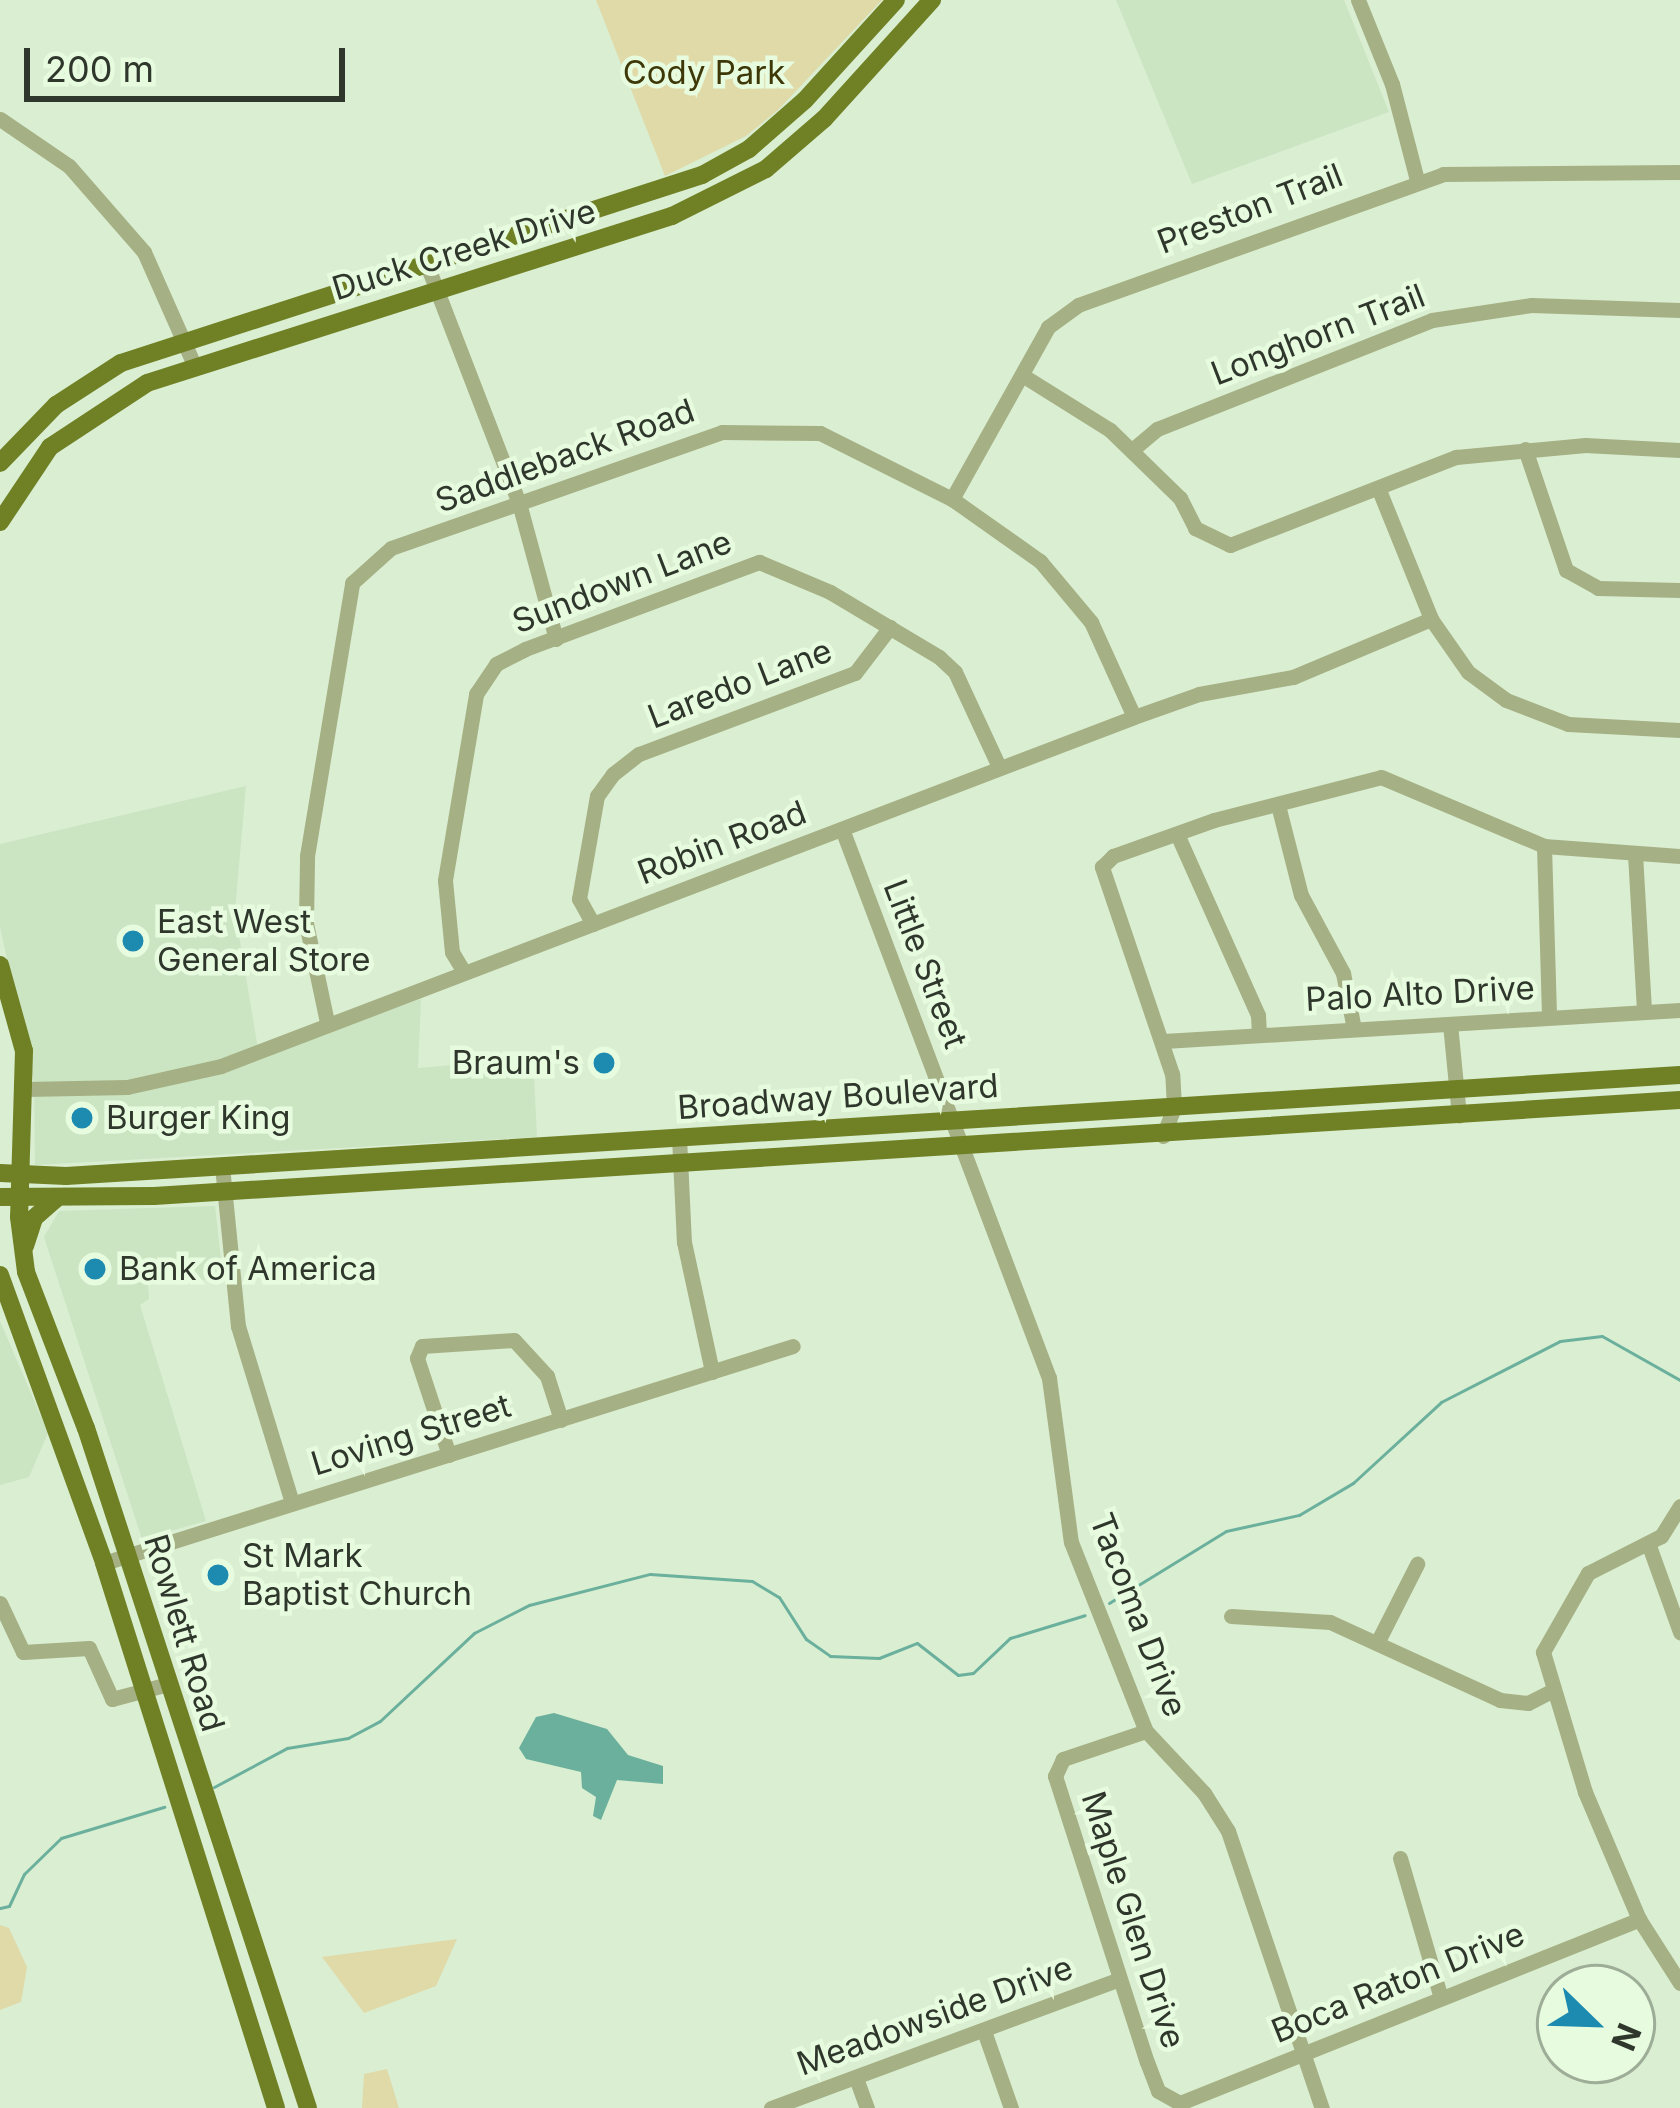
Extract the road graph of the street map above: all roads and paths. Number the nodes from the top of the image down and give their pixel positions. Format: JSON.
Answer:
{"nodes":[{"id":1,"x":896,"y":0,"type":"edge"},
{"id":2,"x":932,"y":0,"type":"edge"},
{"id":3,"x":1358,"y":0,"type":"edge"},
{"id":4,"x":805,"y":100,"type":"junction"},
{"id":5,"x":0,"y":118,"type":"edge"},
{"id":6,"x":824,"y":119,"type":"junction"},
{"id":7,"x":1680,"y":172,"type":"edge"},
{"id":8,"x":1417,"y":180,"type":"junction"},
{"id":9,"x":633,"y":204,"type":"junction"},
{"id":10,"x":642,"y":226,"type":"junction"},
{"id":11,"x":429,"y":270,"type":"junction"},
{"id":12,"x":438,"y":292,"type":"junction"},
{"id":13,"x":1680,"y":310,"type":"edge"},
{"id":14,"x":186,"y":343,"type":"junction"},
{"id":15,"x":194,"y":367,"type":"junction"},
{"id":16,"x":1022,"y":375,"type":"junction"},
{"id":17,"x":1525,"y":448,"type":"junction"},
{"id":18,"x":1132,"y":450,"type":"junction"},
{"id":19,"x":1680,"y":451,"type":"edge"},
{"id":20,"x":4,"y":457,"type":"edge"},
{"id":21,"x":30,"y":468,"type":"junction"},
{"id":22,"x":1379,"y":490,"type":"junction"},
{"id":23,"x":952,"y":499,"type":"junction"},
{"id":24,"x":519,"y":502,"type":"junction"},
{"id":25,"x":0,"y":522,"type":"edge"},
{"id":26,"x":1680,"y":590,"type":"edge"},
{"id":27,"x":1431,"y":619,"type":"junction"},
{"id":28,"x":890,"y":627,"type":"junction"},
{"id":29,"x":556,"y":639,"type":"junction"},
{"id":30,"x":1134,"y":717,"type":"junction"},
{"id":31,"x":1680,"y":730,"type":"edge"},
{"id":32,"x":999,"y":767,"type":"junction"},
{"id":33,"x":1278,"y":806,"type":"junction"},
{"id":34,"x":842,"y":830,"type":"junction"},
{"id":35,"x":1177,"y":834,"type":"junction"},
{"id":36,"x":1544,"y":846,"type":"junction"},
{"id":37,"x":1635,"y":854,"type":"junction"},
{"id":38,"x":1680,"y":856,"type":"edge"},
{"id":39,"x":592,"y":923,"type":"junction"},
{"id":40,"x":0,"y":964,"type":"edge"},
{"id":41,"x":464,"y":972,"type":"junction"},
{"id":42,"x":1680,"y":1010,"type":"edge"},
{"id":43,"x":1644,"y":1012,"type":"junction"},
{"id":44,"x":1549,"y":1016,"type":"junction"},
{"id":45,"x":327,"y":1022,"type":"junction"},
{"id":46,"x":1450,"y":1024,"type":"junction"},
{"id":47,"x":1354,"y":1029,"type":"junction"},
{"id":48,"x":1259,"y":1033,"type":"junction"},
{"id":49,"x":1164,"y":1041,"type":"junction"},
{"id":50,"x":1680,"y":1075,"type":"edge"},
{"id":51,"x":26,"y":1089,"type":"junction"},
{"id":52,"x":1458,"y":1090,"type":"junction"},
{"id":53,"x":1680,"y":1100,"type":"edge"},
{"id":54,"x":1174,"y":1107,"type":"junction"},
{"id":55,"x":1459,"y":1116,"type":"junction"},
{"id":56,"x":955,"y":1119,"type":"junction"},
{"id":57,"x":1163,"y":1136,"type":"junction"},
{"id":58,"x":679,"y":1137,"type":"junction"},
{"id":59,"x":964,"y":1145,"type":"junction"},
{"id":60,"x":382,"y":1156,"type":"junction"},
{"id":61,"x":680,"y":1163,"type":"junction"},
{"id":62,"x":222,"y":1166,"type":"junction"},
{"id":63,"x":0,"y":1173,"type":"edge"},
{"id":64,"x":22,"y":1175,"type":"junction"},
{"id":65,"x":383,"y":1181,"type":"junction"},
{"id":66,"x":225,"y":1191,"type":"junction"},
{"id":67,"x":10,"y":1197,"type":"edge"},
{"id":68,"x":57,"y":1198,"type":"junction"},
{"id":69,"x":22,"y":1257,"type":"junction"},
{"id":70,"x":0,"y":1275,"type":"edge"},
{"id":71,"x":793,"y":1346,"type":"dead end"},
{"id":72,"x":712,"y":1372,"type":"junction"},
{"id":73,"x":74,"y":1398,"type":"junction"},
{"id":74,"x":47,"y":1407,"type":"junction"},
{"id":75,"x":561,"y":1420,"type":"junction"},
{"id":76,"x":449,"y":1455,"type":"junction"},
{"id":77,"x":292,"y":1503,"type":"junction"},
{"id":78,"x":1680,"y":1506,"type":"edge"},
{"id":79,"x":1648,"y":1544,"type":"junction"},
{"id":80,"x":129,"y":1555,"type":"junction"},
{"id":81,"x":104,"y":1562,"type":"junction"},
{"id":82,"x":1417,"y":1564,"type":"dead end"},
{"id":83,"x":0,"y":1603,"type":"edge"},
{"id":84,"x":1231,"y":1616,"type":"dead end"},
{"id":85,"x":1680,"y":1631,"type":"edge"},
{"id":86,"x":1377,"y":1643,"type":"junction"},
{"id":87,"x":168,"y":1684,"type":"junction"},
{"id":88,"x":142,"y":1691,"type":"junction"},
{"id":89,"x":1550,"y":1692,"type":"junction"},
{"id":90,"x":1146,"y":1731,"type":"junction"},
{"id":91,"x":1400,"y":1858,"type":"dead end"},
{"id":92,"x":1639,"y":1919,"type":"junction"},
{"id":93,"x":258,"y":1964,"type":"junction"},
{"id":94,"x":229,"y":1973,"type":"junction"},
{"id":95,"x":1120,"y":1979,"type":"junction"},
{"id":96,"x":1680,"y":1983,"type":"edge"},
{"id":97,"x":1440,"y":1995,"type":"junction"},
{"id":98,"x":984,"y":2031,"type":"junction"},
{"id":99,"x":1300,"y":2054,"type":"junction"},
{"id":100,"x":856,"y":2078,"type":"junction"},
{"id":101,"x":1180,"y":2103,"type":"joint"},
{"id":102,"x":276,"y":2108,"type":"edge"},
{"id":103,"x":308,"y":2108,"type":"edge"},
{"id":104,"x":771,"y":2108,"type":"edge"},
{"id":105,"x":867,"y":2108,"type":"edge"},
{"id":106,"x":1011,"y":2108,"type":"edge"},
{"id":107,"x":1322,"y":2108,"type":"edge"}],
"edges":[{"from":1,"to":4,"type":"main road","name":"Duck Creek Drive"},
{"from":2,"to":6,"type":"main road","name":"Duck Creek Drive"},
{"from":3,"to":8,"type":"street"},
{"from":4,"to":6,"type":"main road"},
{"from":4,"to":9,"type":"main road","name":"Duck Creek Drive"},
{"from":5,"to":14,"type":"street"},
{"from":6,"to":10,"type":"main road","name":"Duck Creek Drive"},
{"from":7,"to":8,"type":"street","name":"Preston Trail"},
{"from":8,"to":16,"type":"street","name":"Preston Trail"},
{"from":9,"to":10,"type":"main road"},
{"from":9,"to":11,"type":"main road","name":"Duck Creek Drive"},
{"from":10,"to":12,"type":"main road","name":"Duck Creek Drive"},
{"from":11,"to":12,"type":"street"},
{"from":11,"to":14,"type":"main road","name":"Duck Creek Drive"},
{"from":12,"to":15,"type":"main road","name":"Duck Creek Drive"},
{"from":12,"to":24,"type":"street"},
{"from":13,"to":18,"type":"street","name":"Longhorn Trail"},
{"from":14,"to":15,"type":"street"},
{"from":14,"to":20,"type":"main road","name":"Duck Creek Drive"},
{"from":15,"to":21,"type":"main road","name":"Duck Creek Drive"},
{"from":16,"to":18,"type":"street"},
{"from":16,"to":23,"type":"street","name":"Preston Trail"},
{"from":17,"to":19,"type":"street"},
{"from":17,"to":22,"type":"street"},
{"from":17,"to":26,"type":"street"},
{"from":18,"to":22,"type":"street"},
{"from":20,"to":21,"type":"main road"},
{"from":21,"to":25,"type":"main road","name":"Duck Creek Drive"},
{"from":22,"to":27,"type":"street"},
{"from":23,"to":24,"type":"street","name":"Saddleback Road"},
{"from":23,"to":30,"type":"street","name":"Saddleback Road"},
{"from":24,"to":29,"type":"street"},
{"from":24,"to":45,"type":"street","name":"Saddleback Road"},
{"from":27,"to":30,"type":"street","name":"Robin Road"},
{"from":27,"to":31,"type":"street"},
{"from":28,"to":29,"type":"street","name":"Sundown Lane"},
{"from":28,"to":32,"type":"street","name":"Sundown Lane"},
{"from":28,"to":39,"type":"street","name":"Laredo Lane"},
{"from":29,"to":41,"type":"street","name":"Sundown Lane"},
{"from":30,"to":32,"type":"street","name":"Robin Road"},
{"from":32,"to":34,"type":"street","name":"Robin Road"},
{"from":33,"to":35,"type":"street"},
{"from":33,"to":36,"type":"street"},
{"from":33,"to":47,"type":"street"},
{"from":34,"to":39,"type":"street","name":"Robin Road"},
{"from":34,"to":56,"type":"street","name":"Little Street"},
{"from":35,"to":48,"type":"street"},
{"from":35,"to":49,"type":"street"},
{"from":36,"to":37,"type":"street"},
{"from":36,"to":44,"type":"street"},
{"from":37,"to":38,"type":"street"},
{"from":37,"to":43,"type":"street"},
{"from":39,"to":41,"type":"street","name":"Robin Road"},
{"from":40,"to":51,"type":"main road"},
{"from":41,"to":45,"type":"street","name":"Robin Road"},
{"from":42,"to":43,"type":"street","name":"Palo Alto Drive"},
{"from":43,"to":44,"type":"street","name":"Palo Alto Drive"},
{"from":44,"to":46,"type":"street","name":"Palo Alto Drive"},
{"from":45,"to":51,"type":"street","name":"Robin Road"},
{"from":46,"to":47,"type":"street","name":"Palo Alto Drive"},
{"from":46,"to":52,"type":"street"},
{"from":47,"to":48,"type":"street","name":"Palo Alto Drive"},
{"from":48,"to":49,"type":"street","name":"Palo Alto Drive"},
{"from":49,"to":54,"type":"street"},
{"from":50,"to":52,"type":"main road","name":"Broadway Boulevard"},
{"from":51,"to":64,"type":"main road"},
{"from":52,"to":54,"type":"main road","name":"Broadway Boulevard"},
{"from":52,"to":55,"type":"street"},
{"from":53,"to":55,"type":"main road","name":"Broadway Boulevard"},
{"from":54,"to":56,"type":"main road","name":"Broadway Boulevard"},
{"from":54,"to":57,"type":"street"},
{"from":55,"to":57,"type":"main road","name":"Broadway Boulevard"},
{"from":56,"to":58,"type":"main road","name":"Broadway Boulevard"},
{"from":56,"to":59,"type":"street","name":"Tacoma Drive"},
{"from":57,"to":59,"type":"main road","name":"Broadway Boulevard"},
{"from":58,"to":60,"type":"main road","name":"Broadway Boulevard"},
{"from":58,"to":61,"type":"street"},
{"from":59,"to":61,"type":"main road","name":"Broadway Boulevard"},
{"from":59,"to":90,"type":"street","name":"Tacoma Drive"},
{"from":60,"to":62,"type":"main road","name":"Broadway Boulevard"},
{"from":60,"to":65,"type":"main road"},
{"from":61,"to":65,"type":"main road","name":"Broadway Boulevard"},
{"from":61,"to":72,"type":"street"},
{"from":62,"to":64,"type":"main road","name":"Broadway Boulevard"},
{"from":62,"to":66,"type":"street"},
{"from":63,"to":64,"type":"main road","name":"Broadway Boulevard"},
{"from":64,"to":67,"type":"main road","name":"Rowlett Road"},
{"from":65,"to":66,"type":"main road","name":"Broadway Boulevard"},
{"from":66,"to":68,"type":"main road","name":"Broadway Boulevard"},
{"from":66,"to":77,"type":"street"},
{"from":67,"to":68,"type":"main road","name":"Broadway Boulevard"},
{"from":67,"to":69,"type":"main road","name":"Rowlett Road"},
{"from":68,"to":69,"type":"main road"},
{"from":69,"to":73,"type":"main road","name":"Rowlett Road"},
{"from":70,"to":74,"type":"main road","name":"Rowlett Road"},
{"from":71,"to":72,"type":"street","name":"Loving Street"},
{"from":72,"to":75,"type":"street","name":"Loving Street"},
{"from":73,"to":74,"type":"main road"},
{"from":73,"to":80,"type":"main road","name":"Rowlett Road"},
{"from":74,"to":81,"type":"main road","name":"Rowlett Road"},
{"from":75,"to":76,"type":"street","name":"Loving Street"},
{"from":75,"to":76,"type":"street"},
{"from":76,"to":77,"type":"street","name":"Loving Street"},
{"from":77,"to":80,"type":"street","name":"Loving Street"},
{"from":78,"to":79,"type":"street"},
{"from":79,"to":85,"type":"street"},
{"from":79,"to":89,"type":"street"},
{"from":80,"to":81,"type":"street","name":"Loving Street"},
{"from":80,"to":87,"type":"main road","name":"Rowlett Road"},
{"from":81,"to":88,"type":"main road","name":"Rowlett Road"},
{"from":82,"to":86,"type":"street"},
{"from":83,"to":88,"type":"street"},
{"from":84,"to":86,"type":"street"},
{"from":86,"to":89,"type":"street"},
{"from":87,"to":88,"type":"street"},
{"from":87,"to":93,"type":"main road","name":"Rowlett Road"},
{"from":88,"to":94,"type":"main road","name":"Rowlett Road"},
{"from":89,"to":92,"type":"street"},
{"from":90,"to":95,"type":"street","name":"Maple Glen Drive"},
{"from":90,"to":99,"type":"street","name":"Tacoma Drive"},
{"from":91,"to":97,"type":"street"},
{"from":92,"to":96,"type":"street"},
{"from":92,"to":97,"type":"street","name":"Boca Raton Drive"},
{"from":93,"to":94,"type":"main road"},
{"from":93,"to":103,"type":"main road","name":"Rowlett Road"},
{"from":94,"to":102,"type":"main road","name":"Rowlett Road"},
{"from":95,"to":98,"type":"street","name":"Meadowside Drive"},
{"from":95,"to":101,"type":"street","name":"Maple Glen Drive"},
{"from":97,"to":99,"type":"street","name":"Boca Raton Drive"},
{"from":98,"to":100,"type":"street","name":"Meadowside Drive"},
{"from":98,"to":106,"type":"street"},
{"from":99,"to":101,"type":"street","name":"Boca Raton Drive"},
{"from":99,"to":107,"type":"street","name":"Tacoma Drive"},
{"from":100,"to":104,"type":"street","name":"Meadowside Drive"},
{"from":100,"to":105,"type":"street"}]}
